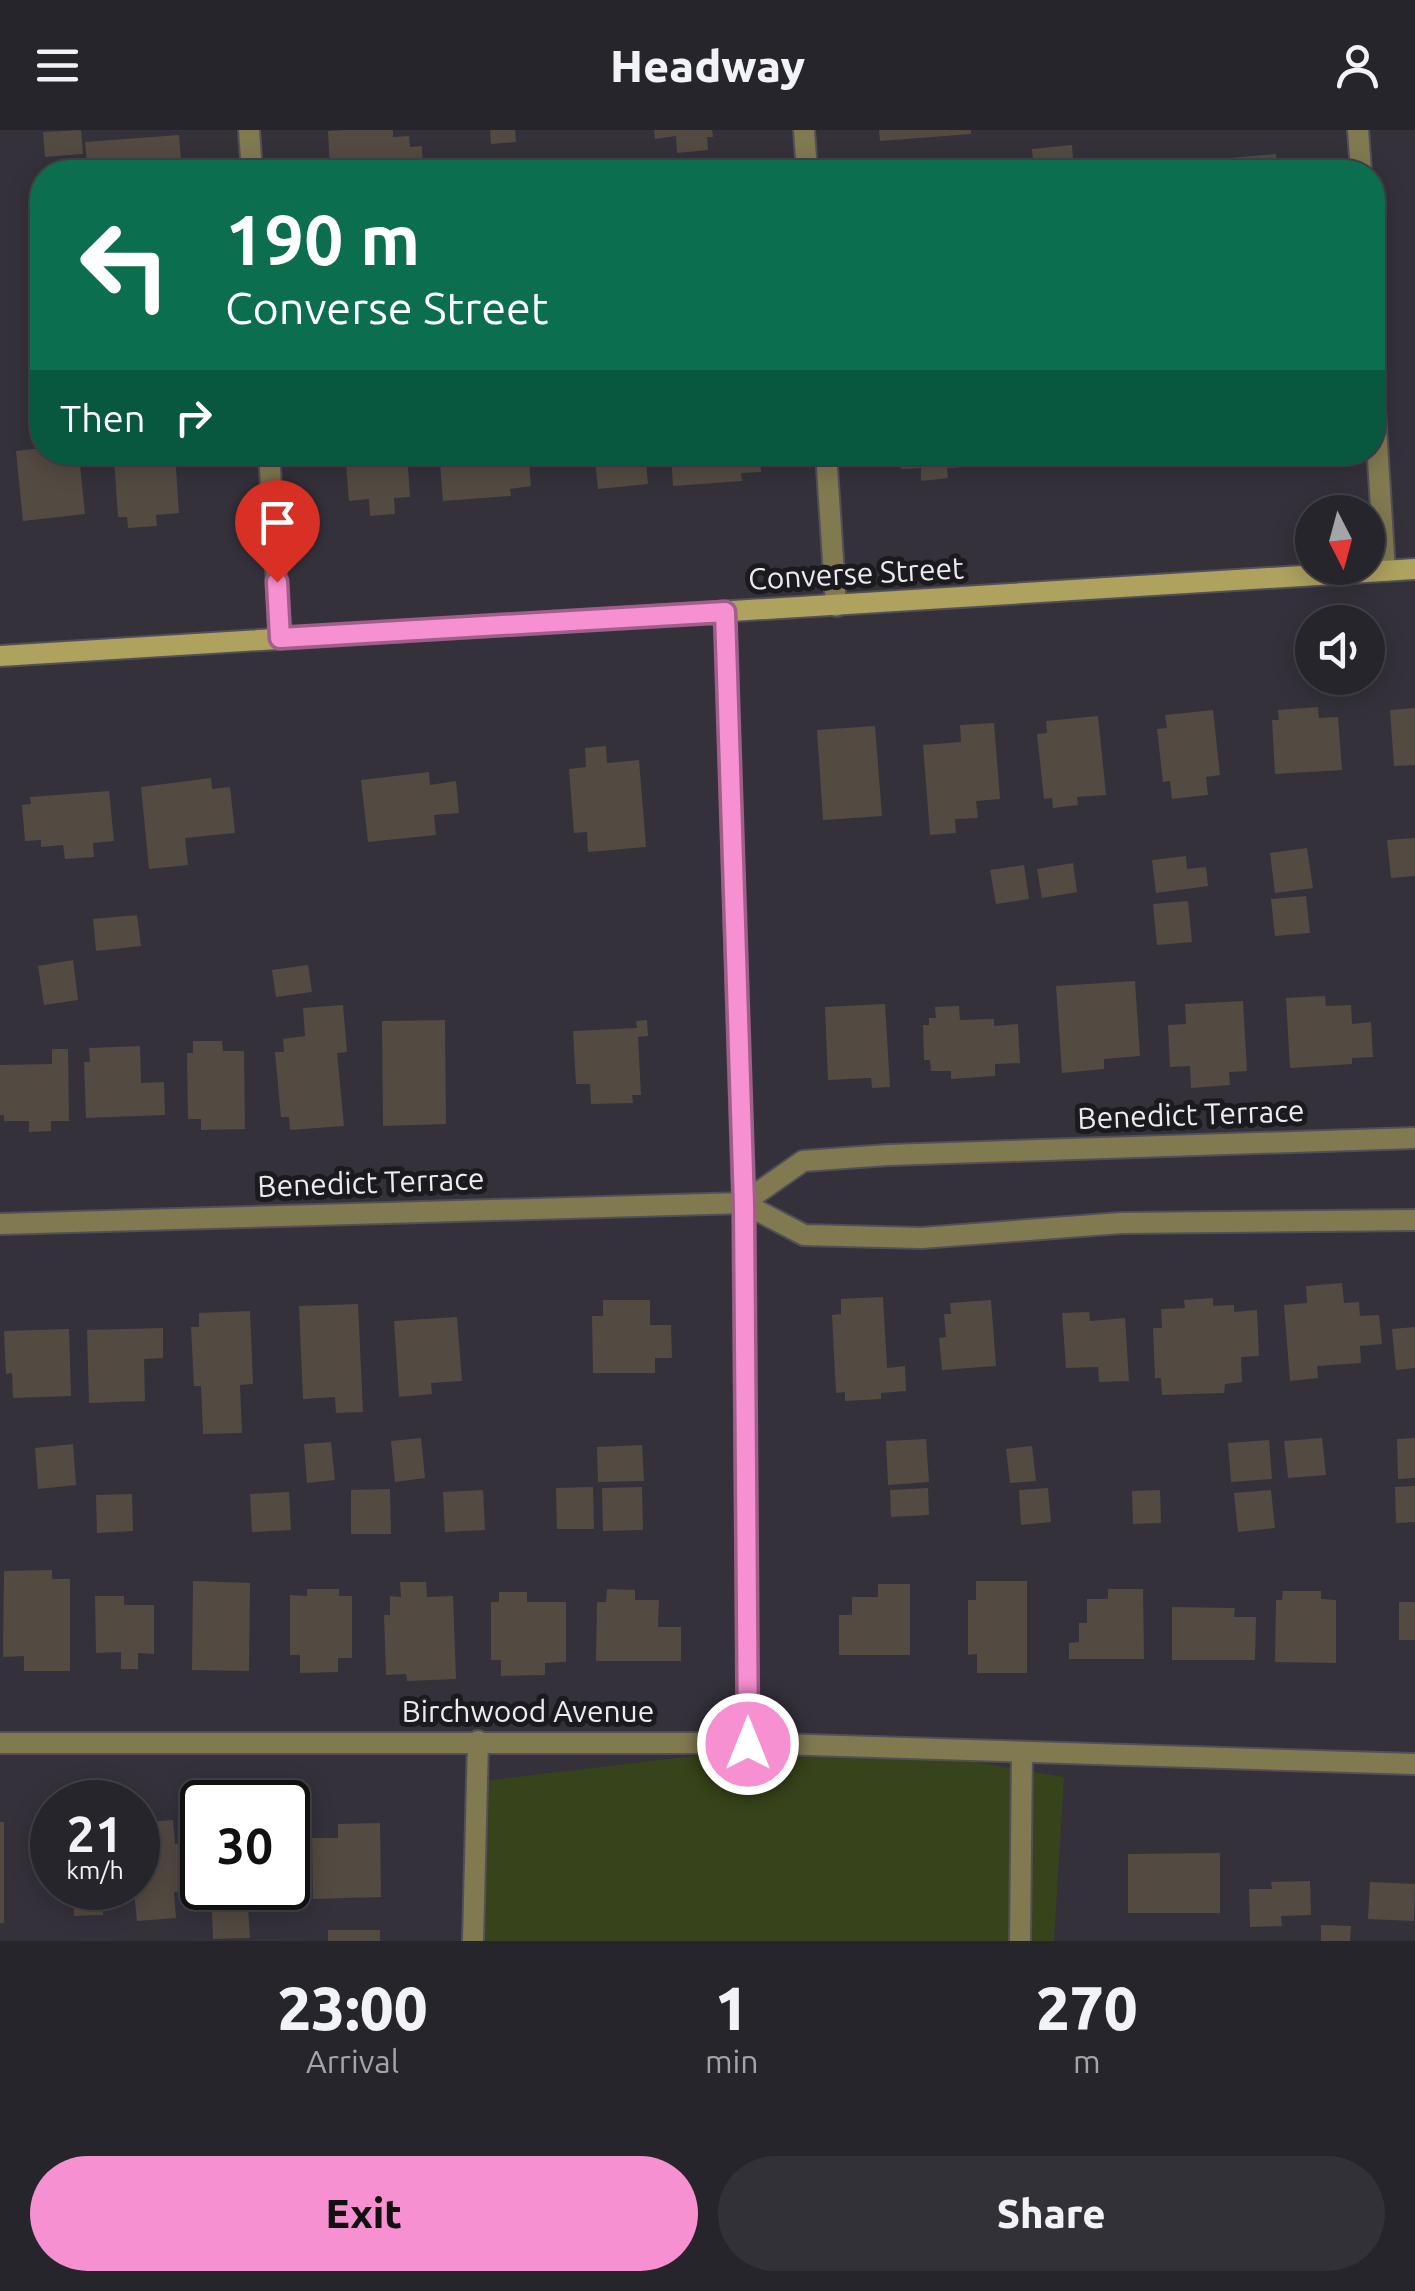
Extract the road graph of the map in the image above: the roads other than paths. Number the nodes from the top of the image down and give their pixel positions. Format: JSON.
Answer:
{"nodes":[{"id":1,"x":249,"y":130,"type":"edge"},
{"id":2,"x":804,"y":130,"type":"edge"},
{"id":3,"x":1358,"y":130,"type":"edge"},
{"id":4,"x":251,"y":160,"type":"edge"},
{"id":5,"x":806,"y":160,"type":"edge"},
{"id":6,"x":1360,"y":160,"type":"edge"},
{"id":7,"x":270,"y":465,"type":"edge"},
{"id":8,"x":827,"y":465,"type":"edge"},
{"id":9,"x":1378,"y":465,"type":"edge"},
{"id":10,"x":1380,"y":495,"type":"edge"},
{"id":11,"x":1415,"y":569,"type":"edge"},
{"id":12,"x":1385,"y":571,"type":"edge"},
{"id":13,"x":1295,"y":577,"type":"edge"},
{"id":14,"x":836,"y":606,"type":"junction"},
{"id":15,"x":725,"y":612,"type":"junction"},
{"id":16,"x":280,"y":638,"type":"junction"},
{"id":17,"x":0,"y":656,"type":"edge"},
{"id":18,"x":1415,"y":1138,"type":"edge"},
{"id":19,"x":744,"y":1204,"type":"junction"},
{"id":20,"x":1415,"y":1220,"type":"edge"},
{"id":21,"x":0,"y":1224,"type":"edge"},
{"id":22,"x":478,"y":1741,"type":"junction"},
{"id":23,"x":0,"y":1742,"type":"edge"},
{"id":24,"x":748,"y":1744,"type":"junction"},
{"id":25,"x":1022,"y":1752,"type":"junction"},
{"id":26,"x":1415,"y":1764,"type":"edge"},
{"id":27,"x":472,"y":1941,"type":"edge"},
{"id":28,"x":1020,"y":1941,"type":"edge"}],
"edges":[{"from":1,"to":4,"type":"street"},
{"from":2,"to":5,"type":"street"},
{"from":3,"to":6,"type":"street"},
{"from":7,"to":16,"type":"street"},
{"from":8,"to":14,"type":"street"},
{"from":9,"to":10,"type":"street"},
{"from":11,"to":12,"type":"main road","name":"Converse Street"},
{"from":13,"to":14,"type":"main road","name":"Converse Street"},
{"from":14,"to":15,"type":"main road","name":"Converse Street"},
{"from":15,"to":16,"type":"main road","name":"Converse Street"},
{"from":15,"to":19,"type":"street"},
{"from":16,"to":17,"type":"main road","name":"Converse Street"},
{"from":18,"to":19,"type":"street","name":"Benedict Terrace"},
{"from":19,"to":20,"type":"street","name":"Benedict Terrace"},
{"from":19,"to":21,"type":"street","name":"Benedict Terrace"},
{"from":19,"to":24,"type":"street"},
{"from":22,"to":23,"type":"street","name":"Birchwood Avenue"},
{"from":22,"to":24,"type":"street","name":"Birchwood Avenue"},
{"from":22,"to":27,"type":"street"},
{"from":24,"to":25,"type":"street","name":"Birchwood Avenue"},
{"from":25,"to":26,"type":"street","name":"Birchwood Avenue"},
{"from":25,"to":28,"type":"street"}]}
